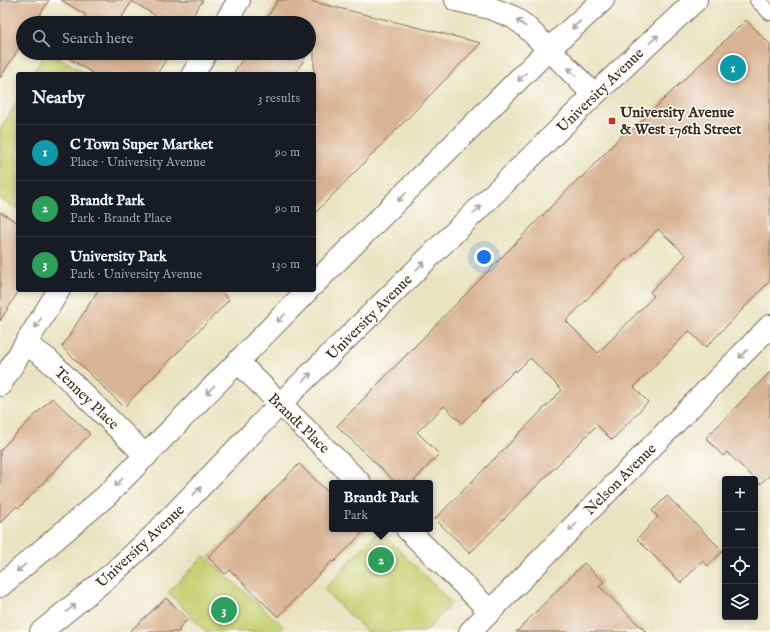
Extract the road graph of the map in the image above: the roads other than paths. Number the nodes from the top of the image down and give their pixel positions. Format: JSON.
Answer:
{"nodes":[{"id":1,"x":239,"y":0,"type":"edge"},
{"id":2,"x":456,"y":0,"type":"edge"},
{"id":3,"x":603,"y":0,"type":"edge"},
{"id":4,"x":696,"y":0,"type":"edge"},
{"id":5,"x":757,"y":0,"type":"edge"},
{"id":6,"x":770,"y":13,"type":"edge"},
{"id":7,"x":229,"y":16,"type":"edge"},
{"id":8,"x":549,"y":49,"type":"junction"},
{"id":9,"x":202,"y":60,"type":"edge"},
{"id":10,"x":194,"y":72,"type":"edge"},
{"id":11,"x":594,"y":94,"type":"junction"},
{"id":12,"x":316,"y":282,"type":"edge"},
{"id":13,"x":58,"y":292,"type":"edge"},
{"id":14,"x":306,"y":292,"type":"edge"},
{"id":15,"x":770,"y":326,"type":"edge"},
{"id":16,"x":26,"y":344,"type":"junction"},
{"id":17,"x":238,"y":362,"type":"junction"},
{"id":18,"x":0,"y":385,"type":"edge"},
{"id":19,"x":280,"y":404,"type":"junction"},
{"id":20,"x":146,"y":456,"type":"junction"},
{"id":21,"x":357,"y":480,"type":"edge"},
{"id":22,"x":410,"y":532,"type":"edge"},
{"id":23,"x":0,"y":586,"type":"edge"},
{"id":24,"x":490,"y":611,"type":"junction"},
{"id":25,"x":41,"y":632,"type":"edge"},
{"id":26,"x":470,"y":632,"type":"edge"}],
"edges":[{"from":1,"to":7,"type":"main road"},
{"from":8,"to":2,"type":"main road","one_way":true},
{"from":3,"to":8,"type":"main road","one_way":true},
{"from":11,"to":4,"type":"main road","name":"University Avenue","one_way":true},
{"from":5,"to":6,"type":"lane"},
{"from":11,"to":8,"type":"main road","one_way":true},
{"from":8,"to":12,"type":"main road","one_way":true},
{"from":9,"to":10,"type":"main road"},
{"from":19,"to":11,"type":"main road","name":"University Avenue","one_way":true},
{"from":13,"to":16,"type":"main road","one_way":true},
{"from":14,"to":17,"type":"main road","one_way":true},
{"from":15,"to":24,"type":"main road","name":"Nelson Avenue","one_way":true},
{"from":16,"to":18,"type":"main road"},
{"from":16,"to":20,"type":"main road","name":"Tenney Place"},
{"from":17,"to":19,"type":"main road","name":"Brandt Place"},
{"from":17,"to":20,"type":"main road","one_way":true},
{"from":19,"to":21,"type":"main road","name":"Brandt Place"},
{"from":25,"to":19,"type":"main road","name":"University Avenue","one_way":true},
{"from":20,"to":23,"type":"main road","one_way":true},
{"from":22,"to":24,"type":"main road"},
{"from":24,"to":26,"type":"main road","name":"Nelson Avenue"}]}
